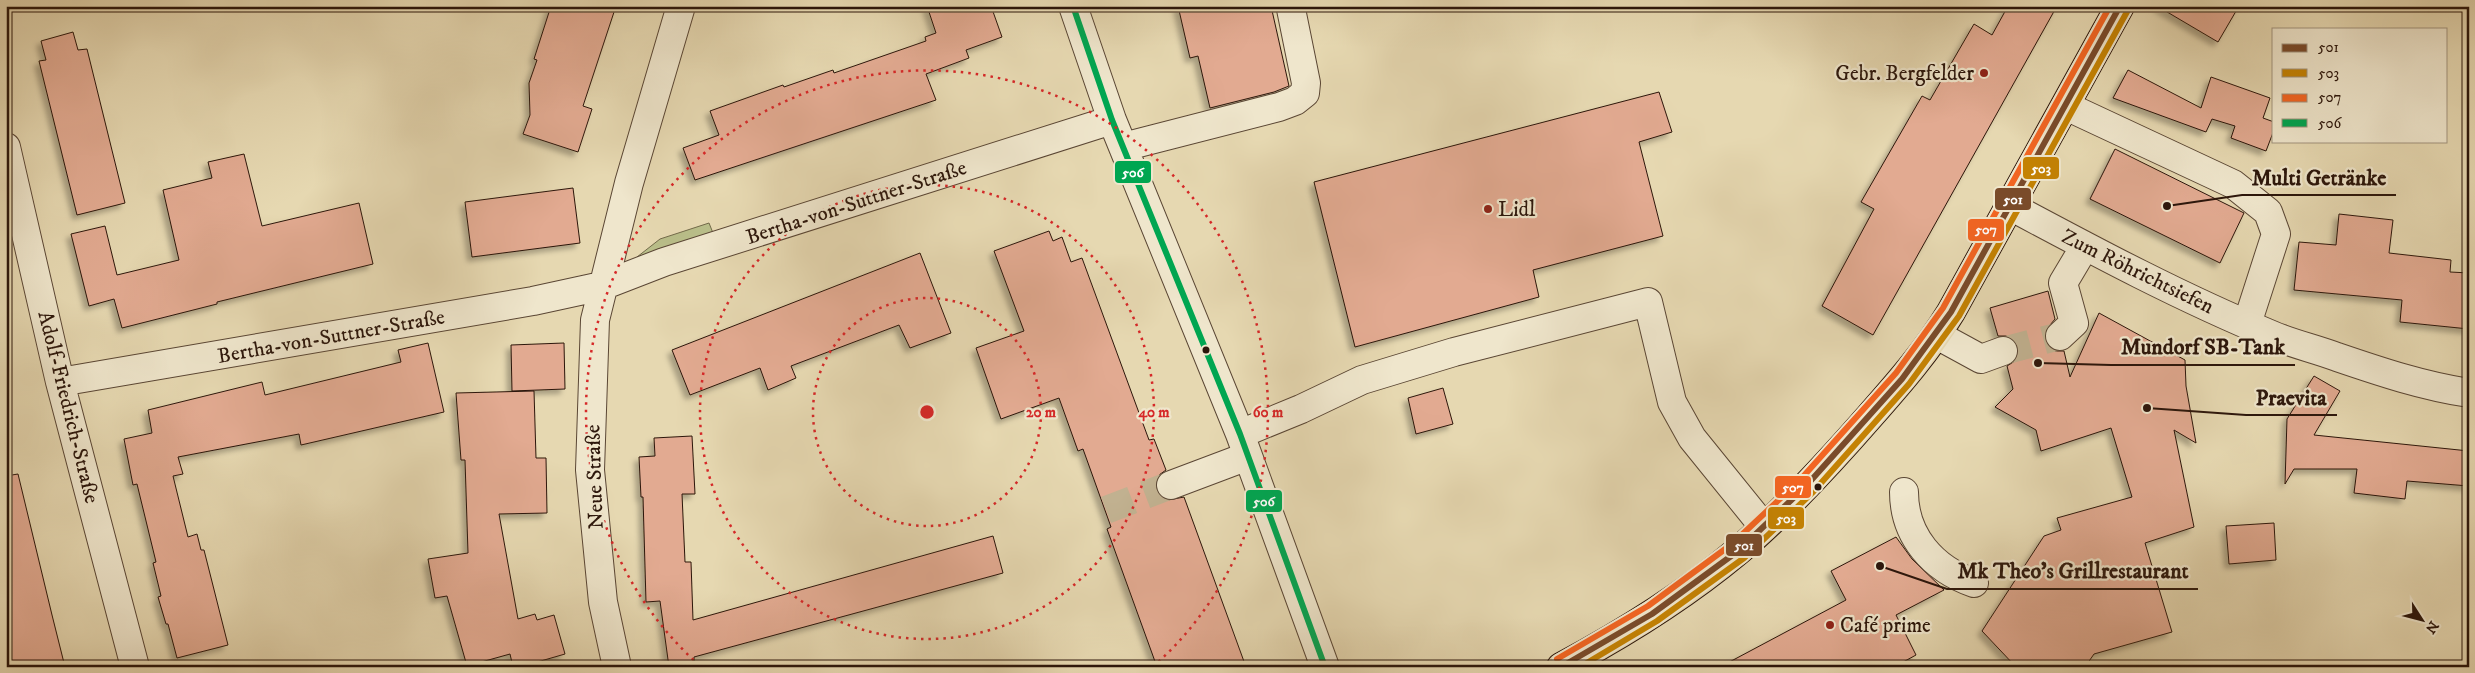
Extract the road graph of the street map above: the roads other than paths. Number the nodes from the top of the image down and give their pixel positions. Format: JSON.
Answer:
{"nodes":[{"id":1,"x":681,"y":6,"type":"edge"},
{"id":2,"x":1073,"y":6,"type":"edge"},
{"id":3,"x":2120,"y":6,"type":"edge"},
{"id":4,"x":1291,"y":9,"type":"dead end"},
{"id":5,"x":2066,"y":106,"type":"junction"},
{"id":6,"x":1112,"y":120,"type":"junction"},
{"id":7,"x":6,"y":146,"type":"edge"},
{"id":8,"x":1123,"y":148,"type":"junction"},
{"id":9,"x":2010,"y":206,"type":"junction"},
{"id":10,"x":2085,"y":246,"type":"junction"},
{"id":11,"x":602,"y":286,"type":"junction"},
{"id":12,"x":2247,"y":324,"type":"junction"},
{"id":13,"x":1938,"y":334,"type":"junction"},
{"id":14,"x":2060,"y":336,"type":"tunnel mouth"},
{"id":15,"x":2003,"y":351,"type":"tunnel mouth"},
{"id":16,"x":60,"y":382,"type":"junction"},
{"id":17,"x":2469,"y":393,"type":"edge"},
{"id":18,"x":1244,"y":445,"type":"junction"},
{"id":19,"x":1171,"y":485,"type":"tunnel mouth"},
{"id":20,"x":1904,"y":492,"type":"dead end"},
{"id":21,"x":1764,"y":526,"type":"junction"},
{"id":22,"x":1974,"y":582,"type":"dead end"},
{"id":23,"x":135,"y":667,"type":"edge"},
{"id":24,"x":617,"y":667,"type":"edge"},
{"id":25,"x":1325,"y":667,"type":"edge"},
{"id":26,"x":1561,"y":667,"type":"edge"}],
"edges":[{"from":1,"to":11,"type":"street"},
{"from":2,"to":6,"type":"street"},
{"from":3,"to":5,"type":"main road"},
{"from":4,"to":8,"type":"street"},
{"from":5,"to":9,"type":"main road"},
{"from":5,"to":12,"type":"street"},
{"from":6,"to":8,"type":"street"},
{"from":6,"to":11,"type":"street","name":"Bertha-von-Suttner-Straße"},
{"from":7,"to":16,"type":"street","name":"Adolf-Friedrich-Straße"},
{"from":8,"to":18,"type":"street"},
{"from":9,"to":10,"type":"street","name":"Zum Röhrichtsiefen"},
{"from":9,"to":13,"type":"main road"},
{"from":10,"to":12,"type":"street","name":"Zum Röhrichtsiefen"},
{"from":10,"to":14,"type":"street"},
{"from":11,"to":16,"type":"street","name":"Bertha-von-Suttner-Straße"},
{"from":11,"to":24,"type":"street","name":"Neue Straße"},
{"from":12,"to":17,"type":"street","name":"Zum Röhrichtsiefen"},
{"from":13,"to":15,"type":"street"},
{"from":13,"to":21,"type":"main road"},
{"from":16,"to":23,"type":"street","name":"Adolf-Friedrich-Straße"},
{"from":18,"to":19,"type":"street"},
{"from":18,"to":21,"type":"street"},
{"from":18,"to":25,"type":"street"},
{"from":20,"to":22,"type":"street"},
{"from":21,"to":26,"type":"main road"}]}
